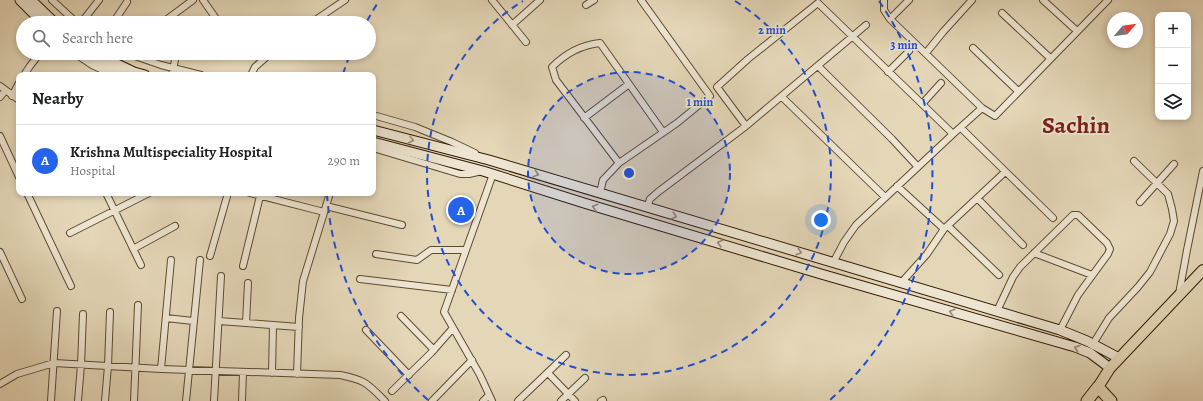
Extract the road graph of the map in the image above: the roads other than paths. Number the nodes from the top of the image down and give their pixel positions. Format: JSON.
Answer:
{"nodes":[{"id":1,"x":15,"y":0,"type":"edge"},
{"id":2,"x":20,"y":0,"type":"edge"},
{"id":3,"x":31,"y":0,"type":"edge"},
{"id":4,"x":52,"y":0,"type":"edge"},
{"id":5,"x":99,"y":0,"type":"edge"},
{"id":6,"x":193,"y":0,"type":"edge"},
{"id":7,"x":345,"y":0,"type":"edge"},
{"id":8,"x":492,"y":0,"type":"edge"},
{"id":9,"x":540,"y":0,"type":"edge"},
{"id":10,"x":594,"y":0,"type":"edge"},
{"id":11,"x":641,"y":0,"type":"edge"},
{"id":12,"x":884,"y":0,"type":"edge"},
{"id":13,"x":909,"y":0,"type":"edge"},
{"id":14,"x":972,"y":0,"type":"edge"},
{"id":15,"x":1043,"y":0,"type":"edge"},
{"id":16,"x":1108,"y":0,"type":"edge"},
{"id":17,"x":205,"y":1,"type":"edge"},
{"id":18,"x":127,"y":2,"type":"dead end"},
{"id":19,"x":337,"y":2,"type":"edge"},
{"id":20,"x":586,"y":5,"type":"dead end"},
{"id":21,"x":1002,"y":13,"type":"dead end"},
{"id":22,"x":31,"y":16,"type":"edge"},
{"id":23,"x":36,"y":16,"type":"edge"},
{"id":24,"x":48,"y":16,"type":"edge"},
{"id":25,"x":67,"y":16,"type":"edge"},
{"id":26,"x":86,"y":16,"type":"edge"},
{"id":27,"x":117,"y":16,"type":"edge"},
{"id":28,"x":171,"y":16,"type":"edge"},
{"id":29,"x":215,"y":16,"type":"edge"},
{"id":30,"x":320,"y":16,"type":"edge"},
{"id":31,"x":890,"y":19,"type":"junction"},
{"id":32,"x":512,"y":25,"type":"junction"},
{"id":33,"x":866,"y":25,"type":"dead end"},
{"id":34,"x":1077,"y":31,"type":"junction"},
{"id":35,"x":853,"y":37,"type":"junction"},
{"id":36,"x":526,"y":42,"type":"dead end"},
{"id":37,"x":973,"y":48,"type":"dead end"},
{"id":38,"x":909,"y":51,"type":"dead end"},
{"id":39,"x":926,"y":53,"type":"junction"},
{"id":40,"x":1050,"y":58,"type":"junction"},
{"id":41,"x":35,"y":60,"type":"edge"},
{"id":42,"x":84,"y":60,"type":"edge"},
{"id":43,"x":93,"y":60,"type":"edge"},
{"id":44,"x":109,"y":60,"type":"edge"},
{"id":45,"x":148,"y":60,"type":"edge"},
{"id":46,"x":175,"y":60,"type":"edge"},
{"id":47,"x":264,"y":60,"type":"edge"},
{"id":48,"x":818,"y":66,"type":"junction"},
{"id":49,"x":173,"y":68,"type":"junction"},
{"id":50,"x":26,"y":72,"type":"edge"},
{"id":51,"x":107,"y":72,"type":"edge"},
{"id":52,"x":120,"y":72,"type":"edge"},
{"id":53,"x":134,"y":72,"type":"edge"},
{"id":54,"x":172,"y":72,"type":"edge"},
{"id":55,"x":189,"y":72,"type":"edge"},
{"id":56,"x":253,"y":72,"type":"edge"},
{"id":57,"x":888,"y":72,"type":"junction"},
{"id":58,"x":942,"y":83,"type":"dead end"},
{"id":59,"x":629,"y":84,"type":"junction"},
{"id":60,"x":2,"y":88,"type":"edge"},
{"id":61,"x":16,"y":89,"type":"edge"},
{"id":62,"x":719,"y":89,"type":"junction"},
{"id":63,"x":1018,"y":91,"type":"junction"},
{"id":64,"x":12,"y":96,"type":"junction"},
{"id":65,"x":710,"y":96,"type":"junction"},
{"id":66,"x":0,"y":97,"type":"edge"},
{"id":67,"x":782,"y":97,"type":"junction"},
{"id":68,"x":16,"y":98,"type":"edge"},
{"id":69,"x":922,"y":104,"type":"junction"},
{"id":70,"x":982,"y":108,"type":"junction"},
{"id":71,"x":376,"y":116,"type":"edge"},
{"id":72,"x":584,"y":118,"type":"junction"},
{"id":73,"x":746,"y":126,"type":"junction"},
{"id":74,"x":961,"y":128,"type":"junction"},
{"id":75,"x":376,"y":131,"type":"edge"},
{"id":76,"x":663,"y":132,"type":"junction"},
{"id":77,"x":953,"y":134,"type":"junction"},
{"id":78,"x":0,"y":136,"type":"edge"},
{"id":79,"x":376,"y":143,"type":"edge"},
{"id":80,"x":442,"y":148,"type":"junction"},
{"id":81,"x":376,"y":149,"type":"edge"},
{"id":82,"x":439,"y":160,"type":"junction"},
{"id":83,"x":492,"y":161,"type":"junction"},
{"id":84,"x":1134,"y":161,"type":"dead end"},
{"id":85,"x":619,"y":163,"type":"junction"},
{"id":86,"x":1174,"y":164,"type":"dead end"},
{"id":87,"x":918,"y":167,"type":"junction"},
{"id":88,"x":16,"y":171,"type":"edge"},
{"id":89,"x":1006,"y":172,"type":"junction"},
{"id":90,"x":1203,"y":172,"type":"edge"},
{"id":91,"x":489,"y":173,"type":"junction"},
{"id":92,"x":1157,"y":182,"type":"junction"},
{"id":93,"x":897,"y":186,"type":"junction"},
{"id":94,"x":600,"y":193,"type":"junction"},
{"id":95,"x":28,"y":196,"type":"edge"},
{"id":96,"x":108,"y":196,"type":"edge"},
{"id":97,"x":143,"y":196,"type":"edge"},
{"id":98,"x":227,"y":196,"type":"edge"},
{"id":99,"x":260,"y":196,"type":"joint"},
{"id":100,"x":329,"y":196,"type":"edge"},
{"id":101,"x":885,"y":197,"type":"junction"},
{"id":102,"x":977,"y":198,"type":"junction"},
{"id":103,"x":630,"y":202,"type":"junction"},
{"id":104,"x":1140,"y":202,"type":"dead end"},
{"id":105,"x":647,"y":208,"type":"junction"},
{"id":106,"x":325,"y":209,"type":"junction"},
{"id":107,"x":115,"y":211,"type":"junction"},
{"id":108,"x":626,"y":216,"type":"junction"},
{"id":109,"x":1053,"y":218,"type":"dead end"},
{"id":110,"x":402,"y":225,"type":"dead end"},
{"id":111,"x":175,"y":226,"type":"dead end"},
{"id":112,"x":946,"y":227,"type":"junction"},
{"id":113,"x":70,"y":233,"type":"dead end"},
{"id":114,"x":750,"y":238,"type":"junction"},
{"id":115,"x":1023,"y":245,"type":"dead end"},
{"id":116,"x":133,"y":249,"type":"junction"},
{"id":117,"x":466,"y":250,"type":"junction"},
{"id":118,"x":746,"y":251,"type":"junction"},
{"id":119,"x":0,"y":252,"type":"edge"},
{"id":120,"x":1034,"y":253,"type":"junction"},
{"id":121,"x":376,"y":254,"type":"dead end"},
{"id":122,"x":210,"y":256,"type":"dead end"},
{"id":123,"x":171,"y":260,"type":"dead end"},
{"id":124,"x":200,"y":260,"type":"dead end"},
{"id":125,"x":832,"y":262,"type":"junction"},
{"id":126,"x":140,"y":265,"type":"dead end"},
{"id":127,"x":243,"y":266,"type":"dead end"},
{"id":128,"x":1203,"y":270,"type":"edge"},
{"id":129,"x":999,"y":274,"type":"dead end"},
{"id":130,"x":1092,"y":275,"type":"junction"},
{"id":131,"x":221,"y":276,"type":"dead end"},
{"id":132,"x":826,"y":276,"type":"junction"},
{"id":133,"x":360,"y":279,"type":"dead end"},
{"id":134,"x":248,"y":283,"type":"dead end"},
{"id":135,"x":901,"y":283,"type":"junction"},
{"id":136,"x":71,"y":286,"type":"dead end"},
{"id":137,"x":452,"y":290,"type":"junction"},
{"id":138,"x":1179,"y":296,"type":"junction"},
{"id":139,"x":22,"y":299,"type":"dead end"},
{"id":140,"x":138,"y":305,"type":"dead end"},
{"id":141,"x":57,"y":311,"type":"dead end"},
{"id":142,"x":997,"y":311,"type":"junction"},
{"id":143,"x":110,"y":312,"type":"dead end"},
{"id":144,"x":83,"y":314,"type":"dead end"},
{"id":145,"x":402,"y":316,"type":"dead end"},
{"id":146,"x":166,"y":318,"type":"junction"},
{"id":147,"x":194,"y":321,"type":"junction"},
{"id":148,"x":220,"y":321,"type":"junction"},
{"id":149,"x":246,"y":323,"type":"junction"},
{"id":150,"x":273,"y":325,"type":"junction"},
{"id":151,"x":299,"y":327,"type":"junction"},
{"id":152,"x":453,"y":328,"type":"junction"},
{"id":153,"x":366,"y":330,"type":"dead end"},
{"id":154,"x":1060,"y":330,"type":"junction"},
{"id":155,"x":1093,"y":344,"type":"junction"},
{"id":156,"x":434,"y":350,"type":"junction"},
{"id":157,"x":566,"y":355,"type":"dead end"},
{"id":158,"x":1119,"y":358,"type":"junction"},
{"id":159,"x":472,"y":360,"type":"junction"},
{"id":160,"x":54,"y":363,"type":"junction"},
{"id":161,"x":82,"y":365,"type":"junction"},
{"id":162,"x":108,"y":366,"type":"junction"},
{"id":163,"x":135,"y":368,"type":"junction"},
{"id":164,"x":1110,"y":368,"type":"junction"},
{"id":165,"x":161,"y":369,"type":"junction"},
{"id":166,"x":188,"y":370,"type":"junction"},
{"id":167,"x":216,"y":371,"type":"junction"},
{"id":168,"x":243,"y":372,"type":"junction"},
{"id":169,"x":272,"y":373,"type":"junction"},
{"id":170,"x":548,"y":373,"type":"junction"},
{"id":171,"x":298,"y":374,"type":"junction"},
{"id":172,"x":409,"y":375,"type":"junction"},
{"id":173,"x":585,"y":378,"type":"dead end"},
{"id":174,"x":0,"y":384,"type":"edge"},
{"id":175,"x":1098,"y":387,"type":"junction"},
{"id":176,"x":392,"y":391,"type":"dead end"},
{"id":177,"x":568,"y":394,"type":"junction"},
{"id":178,"x":490,"y":398,"type":"edge"},
{"id":179,"x":1089,"y":400,"type":"edge"},
{"id":180,"x":51,"y":401,"type":"edge"},
{"id":181,"x":78,"y":401,"type":"edge"},
{"id":182,"x":105,"y":401,"type":"edge"},
{"id":183,"x":134,"y":401,"type":"edge"},
{"id":184,"x":186,"y":401,"type":"edge"},
{"id":185,"x":214,"y":401,"type":"edge"},
{"id":186,"x":242,"y":401,"type":"edge"},
{"id":187,"x":385,"y":401,"type":"edge"},
{"id":188,"x":432,"y":401,"type":"edge"},
{"id":189,"x":483,"y":401,"type":"edge"},
{"id":190,"x":518,"y":401,"type":"edge"},
{"id":191,"x":561,"y":401,"type":"edge"},
{"id":192,"x":575,"y":401,"type":"edge"},
{"id":193,"x":1111,"y":401,"type":"edge"}],
"edges":[{"from":1,"to":22,"type":"street"},
{"from":2,"to":23,"type":"main road"},
{"from":3,"to":24,"type":"main road"},
{"from":4,"to":25,"type":"street"},
{"from":5,"to":26,"type":"street"},
{"from":6,"to":28,"type":"street"},
{"from":7,"to":19,"type":"street"},
{"from":8,"to":32,"type":"street"},
{"from":9,"to":32,"type":"street"},
{"from":10,"to":20,"type":"street"},
{"from":11,"to":65,"type":"street"},
{"from":12,"to":31,"type":"street"},
{"from":13,"to":31,"type":"street"},
{"from":14,"to":39,"type":"street"},
{"from":15,"to":34,"type":"street"},
{"from":16,"to":34,"type":"street"},
{"from":17,"to":29,"type":"street"},
{"from":18,"to":27,"type":"street"},
{"from":19,"to":30,"type":"street"},
{"from":21,"to":40,"type":"street"},
{"from":31,"to":39,"type":"street"},
{"from":32,"to":36,"type":"street"},
{"from":33,"to":35,"type":"street"},
{"from":34,"to":40,"type":"street"},
{"from":35,"to":48,"type":"street"},
{"from":35,"to":57,"type":"street"},
{"from":35,"to":62,"type":"street"},
{"from":37,"to":63,"type":"street"},
{"from":38,"to":57,"type":"street"},
{"from":39,"to":70,"type":"street"},
{"from":40,"to":63,"type":"street"},
{"from":41,"to":50,"type":"street"},
{"from":42,"to":51,"type":"street"},
{"from":43,"to":52,"type":"main road"},
{"from":44,"to":53,"type":"main road"},
{"from":45,"to":49,"type":"street"},
{"from":46,"to":49,"type":"street"},
{"from":47,"to":56,"type":"street"},
{"from":48,"to":67,"type":"street"},
{"from":48,"to":87,"type":"street"},
{"from":49,"to":54,"type":"street"},
{"from":49,"to":55,"type":"street"},
{"from":57,"to":69,"type":"street"},
{"from":58,"to":69,"type":"street"},
{"from":59,"to":72,"type":"street"},
{"from":59,"to":72,"type":"street"},
{"from":59,"to":76,"type":"street"},
{"from":60,"to":64,"type":"street"},
{"from":60,"to":66,"type":"street"},
{"from":61,"to":64,"type":"street"},
{"from":62,"to":65,"type":"street"},
{"from":62,"to":73,"type":"street"},
{"from":63,"to":70,"type":"street"},
{"from":64,"to":68,"type":"street"},
{"from":65,"to":76,"type":"street"},
{"from":67,"to":73,"type":"street"},
{"from":67,"to":101,"type":"street"},
{"from":69,"to":77,"type":"street"},
{"from":70,"to":74,"type":"street"},
{"from":71,"to":83,"type":"street"},
{"from":72,"to":85,"type":"street"},
{"from":73,"to":105,"type":"street"},
{"from":74,"to":77,"type":"street"},
{"from":74,"to":89,"type":"street"},
{"from":75,"to":80,"type":"main road","one_way":true},
{"from":76,"to":85,"type":"street"},
{"from":77,"to":87,"type":"street"},
{"from":78,"to":88,"type":"street"},
{"from":79,"to":82,"type":"main road"},
{"from":80,"to":82,"type":"main road"},
{"from":80,"to":83,"type":"main road"},
{"from":81,"to":91,"type":"street"},
{"from":82,"to":91,"type":"main road"},
{"from":83,"to":91,"type":"main road"},
{"from":83,"to":94,"type":"main road","one_way":true},
{"from":84,"to":92,"type":"street"},
{"from":85,"to":94,"type":"street"},
{"from":86,"to":92,"type":"street"},
{"from":87,"to":93,"type":"street"},
{"from":89,"to":102,"type":"street"},
{"from":89,"to":109,"type":"street"},
{"from":90,"to":138,"type":"street"},
{"from":108,"to":91,"type":"main road","one_way":true},
{"from":91,"to":117,"type":"street"},
{"from":92,"to":104,"type":"street"},
{"from":92,"to":155,"type":"street"},
{"from":93,"to":101,"type":"street"},
{"from":93,"to":112,"type":"street"},
{"from":94,"to":103,"type":"main road"},
{"from":95,"to":136,"type":"street"},
{"from":96,"to":107,"type":"street"},
{"from":97,"to":107,"type":"street"},
{"from":98,"to":122,"type":"street"},
{"from":99,"to":106,"type":"street"},
{"from":99,"to":127,"type":"street"},
{"from":100,"to":106,"type":"street"},
{"from":101,"to":125,"type":"street"},
{"from":102,"to":112,"type":"street"},
{"from":102,"to":115,"type":"street"},
{"from":103,"to":105,"type":"main road"},
{"from":103,"to":108,"type":"main road"},
{"from":105,"to":114,"type":"main road","one_way":true},
{"from":106,"to":110,"type":"street"},
{"from":106,"to":151,"type":"street"},
{"from":107,"to":113,"type":"street"},
{"from":107,"to":116,"type":"street"},
{"from":118,"to":108,"type":"main road","one_way":true},
{"from":111,"to":116,"type":"street"},
{"from":112,"to":129,"type":"street"},
{"from":112,"to":135,"type":"street"},
{"from":114,"to":118,"type":"main road"},
{"from":114,"to":125,"type":"main road","one_way":true},
{"from":116,"to":126,"type":"street"},
{"from":117,"to":121,"type":"street"},
{"from":117,"to":137,"type":"street"},
{"from":118,"to":132,"type":"main road"},
{"from":119,"to":139,"type":"street"},
{"from":120,"to":130,"type":"street"},
{"from":120,"to":130,"type":"street"},
{"from":120,"to":142,"type":"street"},
{"from":123,"to":146,"type":"street"},
{"from":124,"to":147,"type":"street"},
{"from":125,"to":132,"type":"main road"},
{"from":125,"to":135,"type":"main road"},
{"from":128,"to":138,"type":"main road"},
{"from":130,"to":154,"type":"street"},
{"from":131,"to":148,"type":"street"},
{"from":164,"to":132,"type":"main road","one_way":true},
{"from":133,"to":137,"type":"street"},
{"from":134,"to":149,"type":"street"},
{"from":135,"to":142,"type":"main road"},
{"from":137,"to":152,"type":"street"},
{"from":138,"to":158,"type":"main road"},
{"from":140,"to":163,"type":"street"},
{"from":141,"to":160,"type":"street"},
{"from":142,"to":154,"type":"main road"},
{"from":143,"to":162,"type":"street"},
{"from":144,"to":161,"type":"street"},
{"from":145,"to":156,"type":"street"},
{"from":146,"to":147,"type":"street"},
{"from":146,"to":165,"type":"street"},
{"from":147,"to":166,"type":"street"},
{"from":148,"to":149,"type":"street"},
{"from":148,"to":167,"type":"street"},
{"from":149,"to":150,"type":"street"},
{"from":150,"to":151,"type":"street"},
{"from":150,"to":169,"type":"street"},
{"from":151,"to":171,"type":"street"},
{"from":152,"to":156,"type":"street"},
{"from":152,"to":159,"type":"street"},
{"from":153,"to":172,"type":"street"},
{"from":154,"to":155,"type":"main road"},
{"from":155,"to":158,"type":"main road"},
{"from":156,"to":172,"type":"street"},
{"from":157,"to":170,"type":"street"},
{"from":158,"to":164,"type":"main road"},
{"from":159,"to":178,"type":"street"},
{"from":159,"to":188,"type":"street"},
{"from":160,"to":161,"type":"street"},
{"from":160,"to":174,"type":"street"},
{"from":160,"to":180,"type":"street"},
{"from":161,"to":162,"type":"street"},
{"from":161,"to":181,"type":"street"},
{"from":162,"to":163,"type":"street"},
{"from":162,"to":182,"type":"street"},
{"from":163,"to":165,"type":"street"},
{"from":163,"to":183,"type":"street"},
{"from":164,"to":175,"type":"main road"},
{"from":165,"to":166,"type":"street"},
{"from":166,"to":167,"type":"street"},
{"from":166,"to":184,"type":"street"},
{"from":167,"to":168,"type":"street"},
{"from":167,"to":185,"type":"street"},
{"from":168,"to":169,"type":"street"},
{"from":168,"to":186,"type":"street"},
{"from":169,"to":171,"type":"street"},
{"from":170,"to":177,"type":"street"},
{"from":170,"to":190,"type":"street"},
{"from":171,"to":187,"type":"street"},
{"from":172,"to":176,"type":"street"},
{"from":173,"to":177,"type":"street"},
{"from":175,"to":179,"type":"highway"},
{"from":175,"to":193,"type":"highway"},
{"from":177,"to":191,"type":"street"},
{"from":177,"to":192,"type":"street"},
{"from":178,"to":189,"type":"street"}]}
